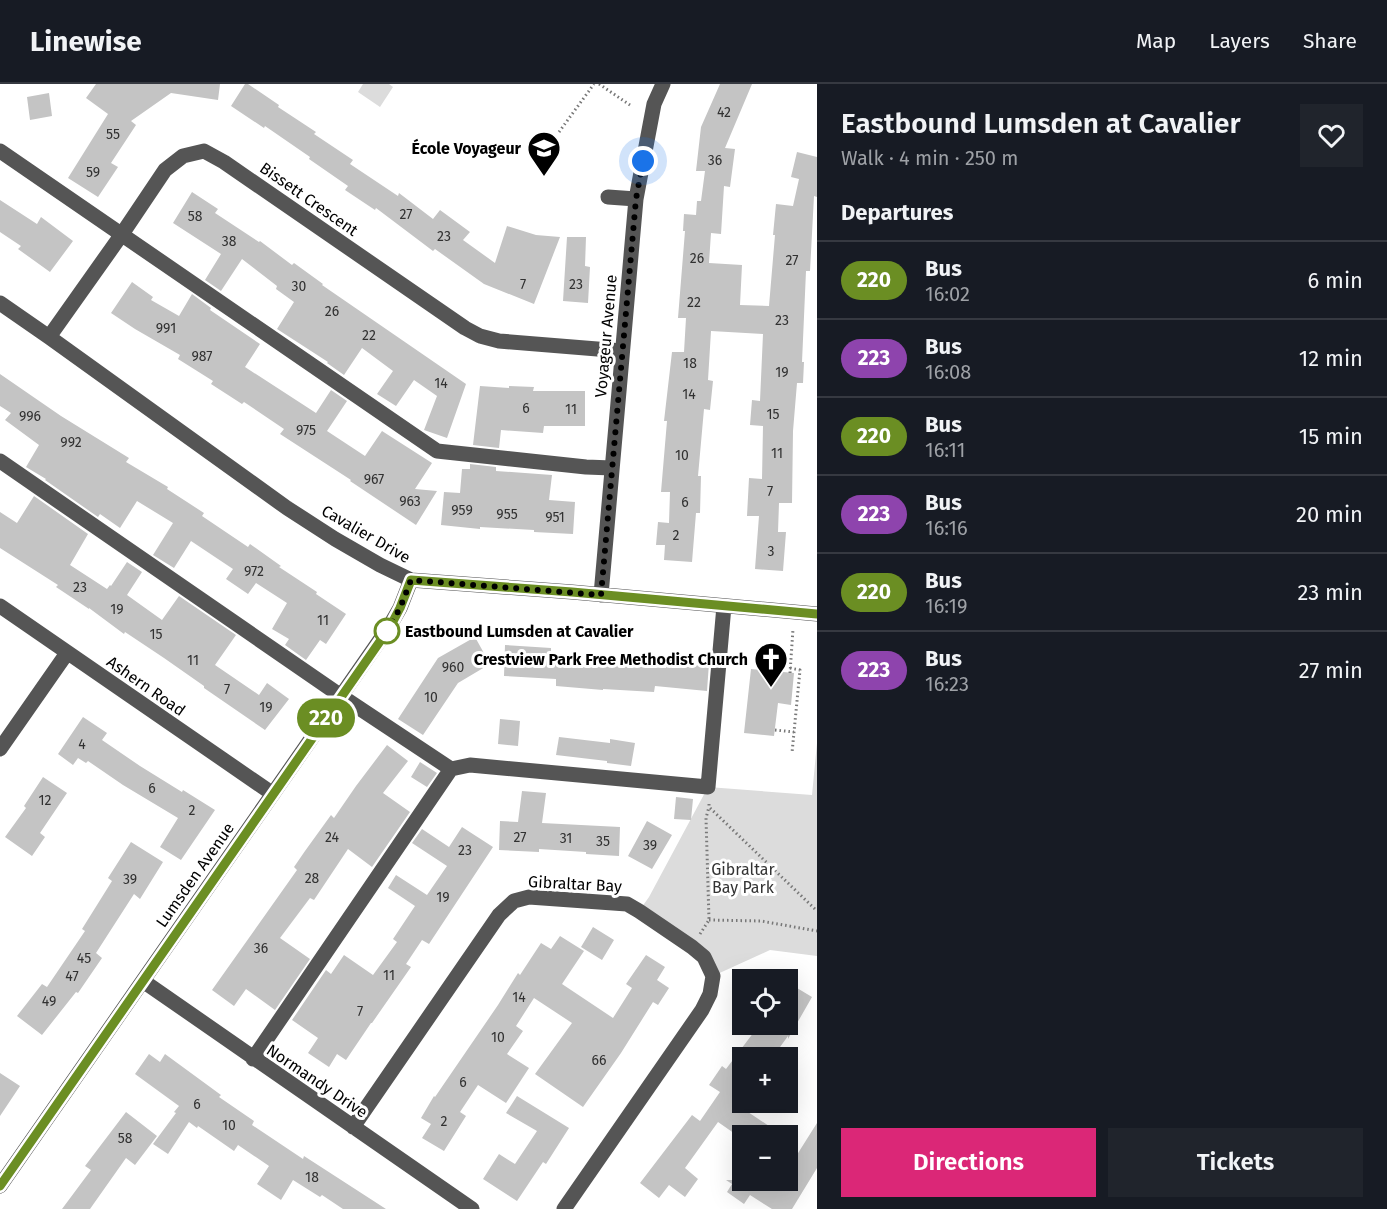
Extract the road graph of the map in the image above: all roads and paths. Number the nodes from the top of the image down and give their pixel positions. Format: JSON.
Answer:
{"nodes":[{"id":1,"x":594,"y":84,"type":"edge"},
{"id":2,"x":599,"y":84,"type":"edge"},
{"id":3,"x":663,"y":84,"type":"edge"},
{"id":4,"x":630,"y":105,"type":"dead end"},
{"id":5,"x":559,"y":132,"type":"dead end"},
{"id":6,"x":0,"y":151,"type":"edge"},
{"id":7,"x":608,"y":198,"type":"dead end"},
{"id":8,"x":636,"y":199,"type":"junction"},
{"id":9,"x":122,"y":234,"type":"junction"},
{"id":10,"x":0,"y":303,"type":"edge"},
{"id":11,"x":49,"y":337,"type":"junction"},
{"id":12,"x":622,"y":351,"type":"junction"},
{"id":13,"x":0,"y":461,"type":"edge"},
{"id":14,"x":612,"y":468,"type":"junction"},
{"id":15,"x":411,"y":580,"type":"junction"},
{"id":16,"x":601,"y":595,"type":"junction"},
{"id":17,"x":0,"y":606,"type":"edge"},
{"id":18,"x":724,"y":606,"type":"junction"},
{"id":19,"x":794,"y":612,"type":"junction"},
{"id":20,"x":817,"y":614,"type":"edge"},
{"id":21,"x":67,"y":652,"type":"junction"},
{"id":22,"x":341,"y":696,"type":"junction"},
{"id":23,"x":775,"y":729,"type":"dead end"},
{"id":24,"x":794,"y":732,"type":"junction"},
{"id":25,"x":0,"y":749,"type":"edge"},
{"id":26,"x":792,"y":753,"type":"dead end"},
{"id":27,"x":451,"y":770,"type":"junction"},
{"id":28,"x":708,"y":787,"type":"junction"},
{"id":29,"x":273,"y":795,"type":"junction"},
{"id":30,"x":709,"y":807,"type":"junction"},
{"id":31,"x":817,"y":911,"type":"edge"},
{"id":32,"x":709,"y":920,"type":"junction"},
{"id":33,"x":817,"y":931,"type":"edge"},
{"id":34,"x":692,"y":947,"type":"junction"},
{"id":35,"x":143,"y":981,"type":"junction"},
{"id":36,"x":254,"y":1059,"type":"junction"},
{"id":37,"x":353,"y":1127,"type":"junction"},
{"id":38,"x":5,"y":1168,"type":"edge"},
{"id":39,"x":0,"y":1186,"type":"edge"},
{"id":40,"x":472,"y":1209,"type":"edge"},
{"id":41,"x":564,"y":1209,"type":"edge"}],
"edges":[{"from":1,"to":5,"type":"path"},
{"from":2,"to":4,"type":"path"},
{"from":3,"to":8,"type":"street","name":"Voyageur Avenue"},
{"from":6,"to":9,"type":"street"},
{"from":7,"to":8,"type":"street"},
{"from":8,"to":12,"type":"street","name":"Voyageur Avenue"},
{"from":9,"to":11,"type":"street","name":"Bissett Crescent"},
{"from":9,"to":12,"type":"street","name":"Bissett Crescent"},
{"from":9,"to":14,"type":"street"},
{"from":10,"to":11,"type":"street","name":"Cavalier Drive"},
{"from":11,"to":15,"type":"street","name":"Cavalier Drive"},
{"from":12,"to":14,"type":"street","name":"Voyageur Avenue"},
{"from":13,"to":22,"type":"street"},
{"from":14,"to":16,"type":"street","name":"Voyageur Avenue"},
{"from":15,"to":16,"type":"street","name":"Cavalier Drive"},
{"from":15,"to":22,"type":"street","name":"Lumsden Avenue"},
{"from":16,"to":18,"type":"street","name":"Cavalier Drive"},
{"from":17,"to":21,"type":"street","name":"Ashern Road"},
{"from":18,"to":19,"type":"street","name":"Cavalier Drive"},
{"from":18,"to":28,"type":"street"},
{"from":19,"to":20,"type":"street","name":"Cavalier Drive"},
{"from":19,"to":24,"type":"path"},
{"from":21,"to":25,"type":"street"},
{"from":21,"to":29,"type":"street","name":"Ashern Road"},
{"from":22,"to":27,"type":"street"},
{"from":22,"to":29,"type":"street","name":"Lumsden Avenue"},
{"from":23,"to":24,"type":"path"},
{"from":24,"to":26,"type":"path"},
{"from":27,"to":28,"type":"street"},
{"from":27,"to":36,"type":"street"},
{"from":28,"to":30,"type":"path"},
{"from":29,"to":35,"type":"street","name":"Lumsden Avenue"},
{"from":30,"to":31,"type":"path"},
{"from":30,"to":32,"type":"path"},
{"from":32,"to":33,"type":"path"},
{"from":32,"to":34,"type":"path"},
{"from":34,"to":37,"type":"street","name":"Gibraltar Bay"},
{"from":34,"to":41,"type":"street","name":"Gibraltar Bay"},
{"from":35,"to":36,"type":"street","name":"Normandy Drive"},
{"from":35,"to":38,"type":"street","name":"Lumsden Avenue"},
{"from":36,"to":37,"type":"street","name":"Normandy Drive"},
{"from":37,"to":40,"type":"street","name":"Normandy Drive"},
{"from":38,"to":39,"type":"street","name":"Lumsden Avenue"}]}
